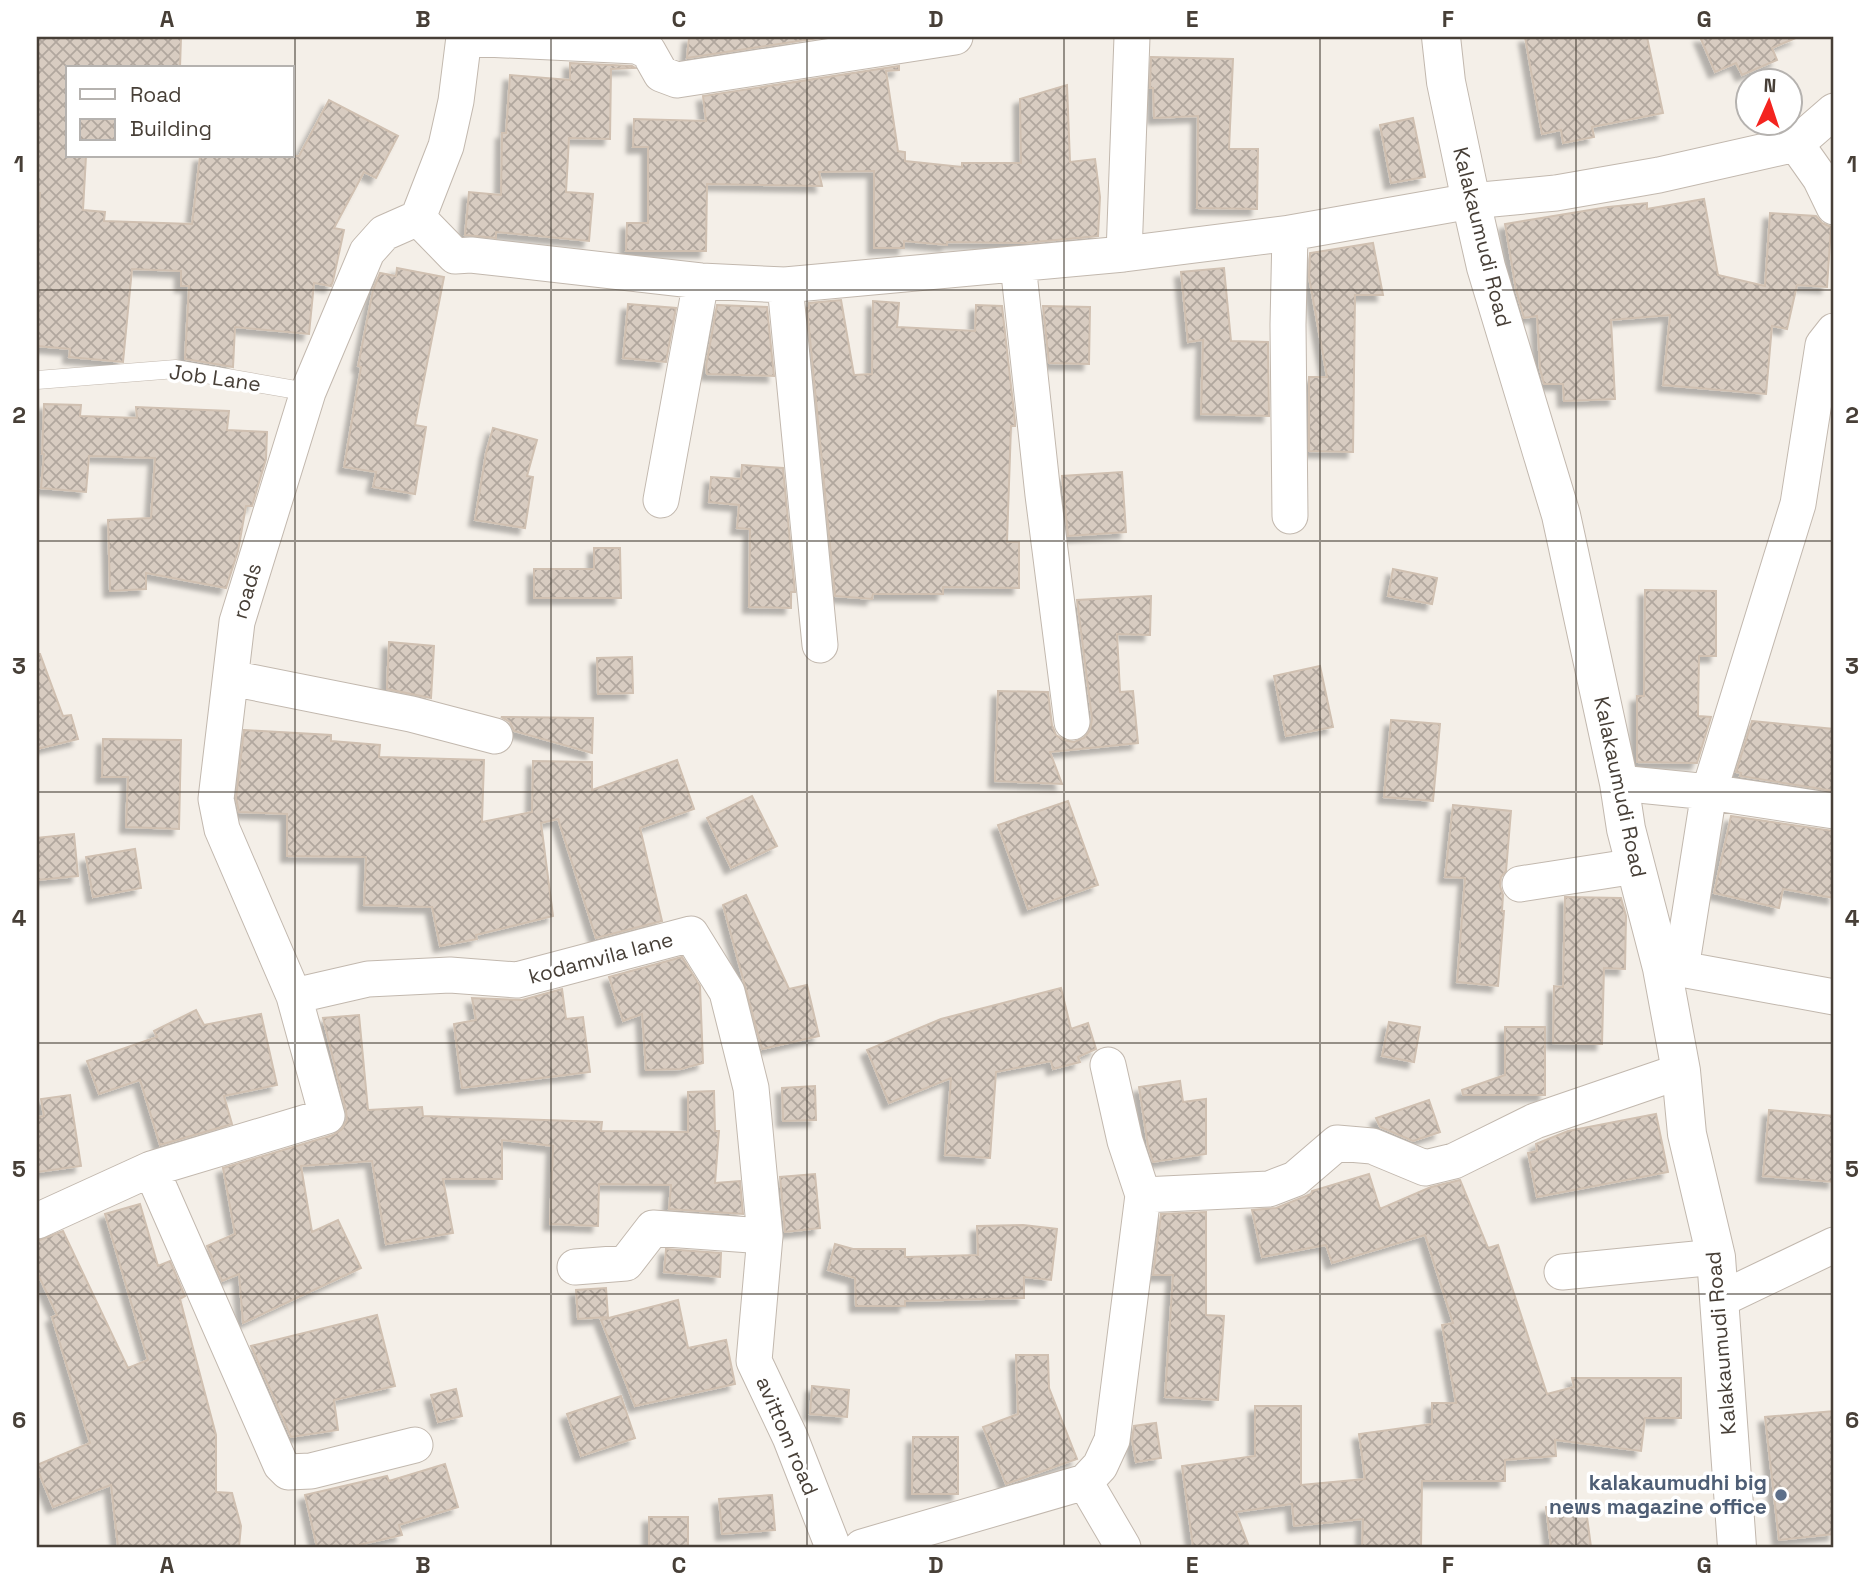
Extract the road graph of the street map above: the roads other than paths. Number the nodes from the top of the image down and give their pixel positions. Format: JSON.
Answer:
{"nodes":[{"id":1,"x":464,"y":37,"type":"edge"},
{"id":2,"x":955,"y":37,"type":"edge"},
{"id":3,"x":1132,"y":37,"type":"edge"},
{"id":4,"x":1441,"y":37,"type":"edge"},
{"id":5,"x":1834,"y":111,"type":"edge"},
{"id":6,"x":1796,"y":144,"type":"junction"},
{"id":7,"x":1471,"y":201,"type":"junction"},
{"id":8,"x":1834,"y":207,"type":"edge"},
{"id":9,"x":418,"y":218,"type":"junction"},
{"id":10,"x":1290,"y":233,"type":"junction"},
{"id":11,"x":1124,"y":254,"type":"junction"},
{"id":12,"x":1018,"y":264,"type":"junction"},
{"id":13,"x":701,"y":281,"type":"junction"},
{"id":14,"x":785,"y":285,"type":"junction"},
{"id":15,"x":1834,"y":331,"type":"edge"},
{"id":16,"x":37,"y":380,"type":"edge"},
{"id":17,"x":308,"y":392,"type":"junction"},
{"id":18,"x":661,"y":500,"type":"dead end"},
{"id":19,"x":1290,"y":516,"type":"dead end"},
{"id":20,"x":820,"y":645,"type":"dead end"},
{"id":21,"x":231,"y":678,"type":"junction"},
{"id":22,"x":1072,"y":722,"type":"dead end"},
{"id":23,"x":495,"y":736,"type":"dead end"},
{"id":24,"x":1619,"y":783,"type":"junction"},
{"id":25,"x":1709,"y":792,"type":"junction"},
{"id":26,"x":1834,"y":811,"type":"edge"},
{"id":27,"x":1636,"y":866,"type":"junction"},
{"id":28,"x":1520,"y":884,"type":"dead end"},
{"id":29,"x":1672,"y":968,"type":"junction"},
{"id":30,"x":294,"y":996,"type":"junction"},
{"id":31,"x":1834,"y":997,"type":"edge"},
{"id":32,"x":1108,"y":1065,"type":"dead end"},
{"id":33,"x":1681,"y":1071,"type":"junction"},
{"id":34,"x":151,"y":1169,"type":"junction"},
{"id":35,"x":1143,"y":1195,"type":"junction"},
{"id":36,"x":37,"y":1221,"type":"edge"},
{"id":37,"x":765,"y":1236,"type":"junction"},
{"id":38,"x":1834,"y":1245,"type":"edge"},
{"id":39,"x":1716,"y":1257,"type":"junction"},
{"id":40,"x":575,"y":1267,"type":"dead end"},
{"id":41,"x":1562,"y":1272,"type":"dead end"},
{"id":42,"x":1719,"y":1300,"type":"junction"},
{"id":43,"x":415,"y":1445,"type":"dead end"},
{"id":44,"x":1085,"y":1482,"type":"junction"},
{"id":45,"x":833,"y":1547,"type":"edge"},
{"id":46,"x":862,"y":1547,"type":"edge"},
{"id":47,"x":1123,"y":1547,"type":"edge"},
{"id":48,"x":1737,"y":1547,"type":"edge"}],
"edges":[{"from":1,"to":2,"type":"street"},
{"from":1,"to":9,"type":"street"},
{"from":3,"to":11,"type":"street"},
{"from":4,"to":7,"type":"street","name":"Kalakaumudi Road"},
{"from":5,"to":6,"type":"street"},
{"from":6,"to":7,"type":"street"},
{"from":6,"to":8,"type":"street"},
{"from":7,"to":10,"type":"street"},
{"from":7,"to":24,"type":"street","name":"Kalakaumudi Road"},
{"from":9,"to":13,"type":"street"},
{"from":9,"to":17,"type":"street","name":"roads"},
{"from":10,"to":11,"type":"street"},
{"from":10,"to":19,"type":"street"},
{"from":11,"to":12,"type":"street"},
{"from":12,"to":14,"type":"street"},
{"from":12,"to":22,"type":"street"},
{"from":13,"to":14,"type":"street"},
{"from":13,"to":18,"type":"street"},
{"from":14,"to":20,"type":"street"},
{"from":15,"to":25,"type":"street"},
{"from":16,"to":17,"type":"lane","name":"Job Lane"},
{"from":17,"to":21,"type":"street","name":"roads"},
{"from":21,"to":23,"type":"street"},
{"from":21,"to":30,"type":"street","name":"roads"},
{"from":24,"to":25,"type":"street"},
{"from":24,"to":27,"type":"street","name":"Kalakaumudi Road"},
{"from":25,"to":26,"type":"street"},
{"from":25,"to":29,"type":"street"},
{"from":27,"to":28,"type":"street"},
{"from":27,"to":29,"type":"street","name":"Kalakaumudi Road"},
{"from":29,"to":31,"type":"street"},
{"from":29,"to":33,"type":"street","name":"Kalakaumudi Road"},
{"from":30,"to":34,"type":"street"},
{"from":30,"to":37,"type":"street","name":"kodamvila lane"},
{"from":32,"to":35,"type":"street"},
{"from":33,"to":35,"type":"street"},
{"from":33,"to":39,"type":"street","name":"Kalakaumudi Road"},
{"from":34,"to":36,"type":"street"},
{"from":34,"to":43,"type":"street"},
{"from":35,"to":44,"type":"street"},
{"from":37,"to":40,"type":"street"},
{"from":37,"to":45,"type":"street","name":"avittom road"},
{"from":38,"to":42,"type":"street"},
{"from":39,"to":41,"type":"street"},
{"from":39,"to":42,"type":"street","name":"Kalakaumudi Road"},
{"from":42,"to":48,"type":"street","name":"Kalakaumudi Road"},
{"from":44,"to":46,"type":"street"},
{"from":44,"to":47,"type":"street"}]}
